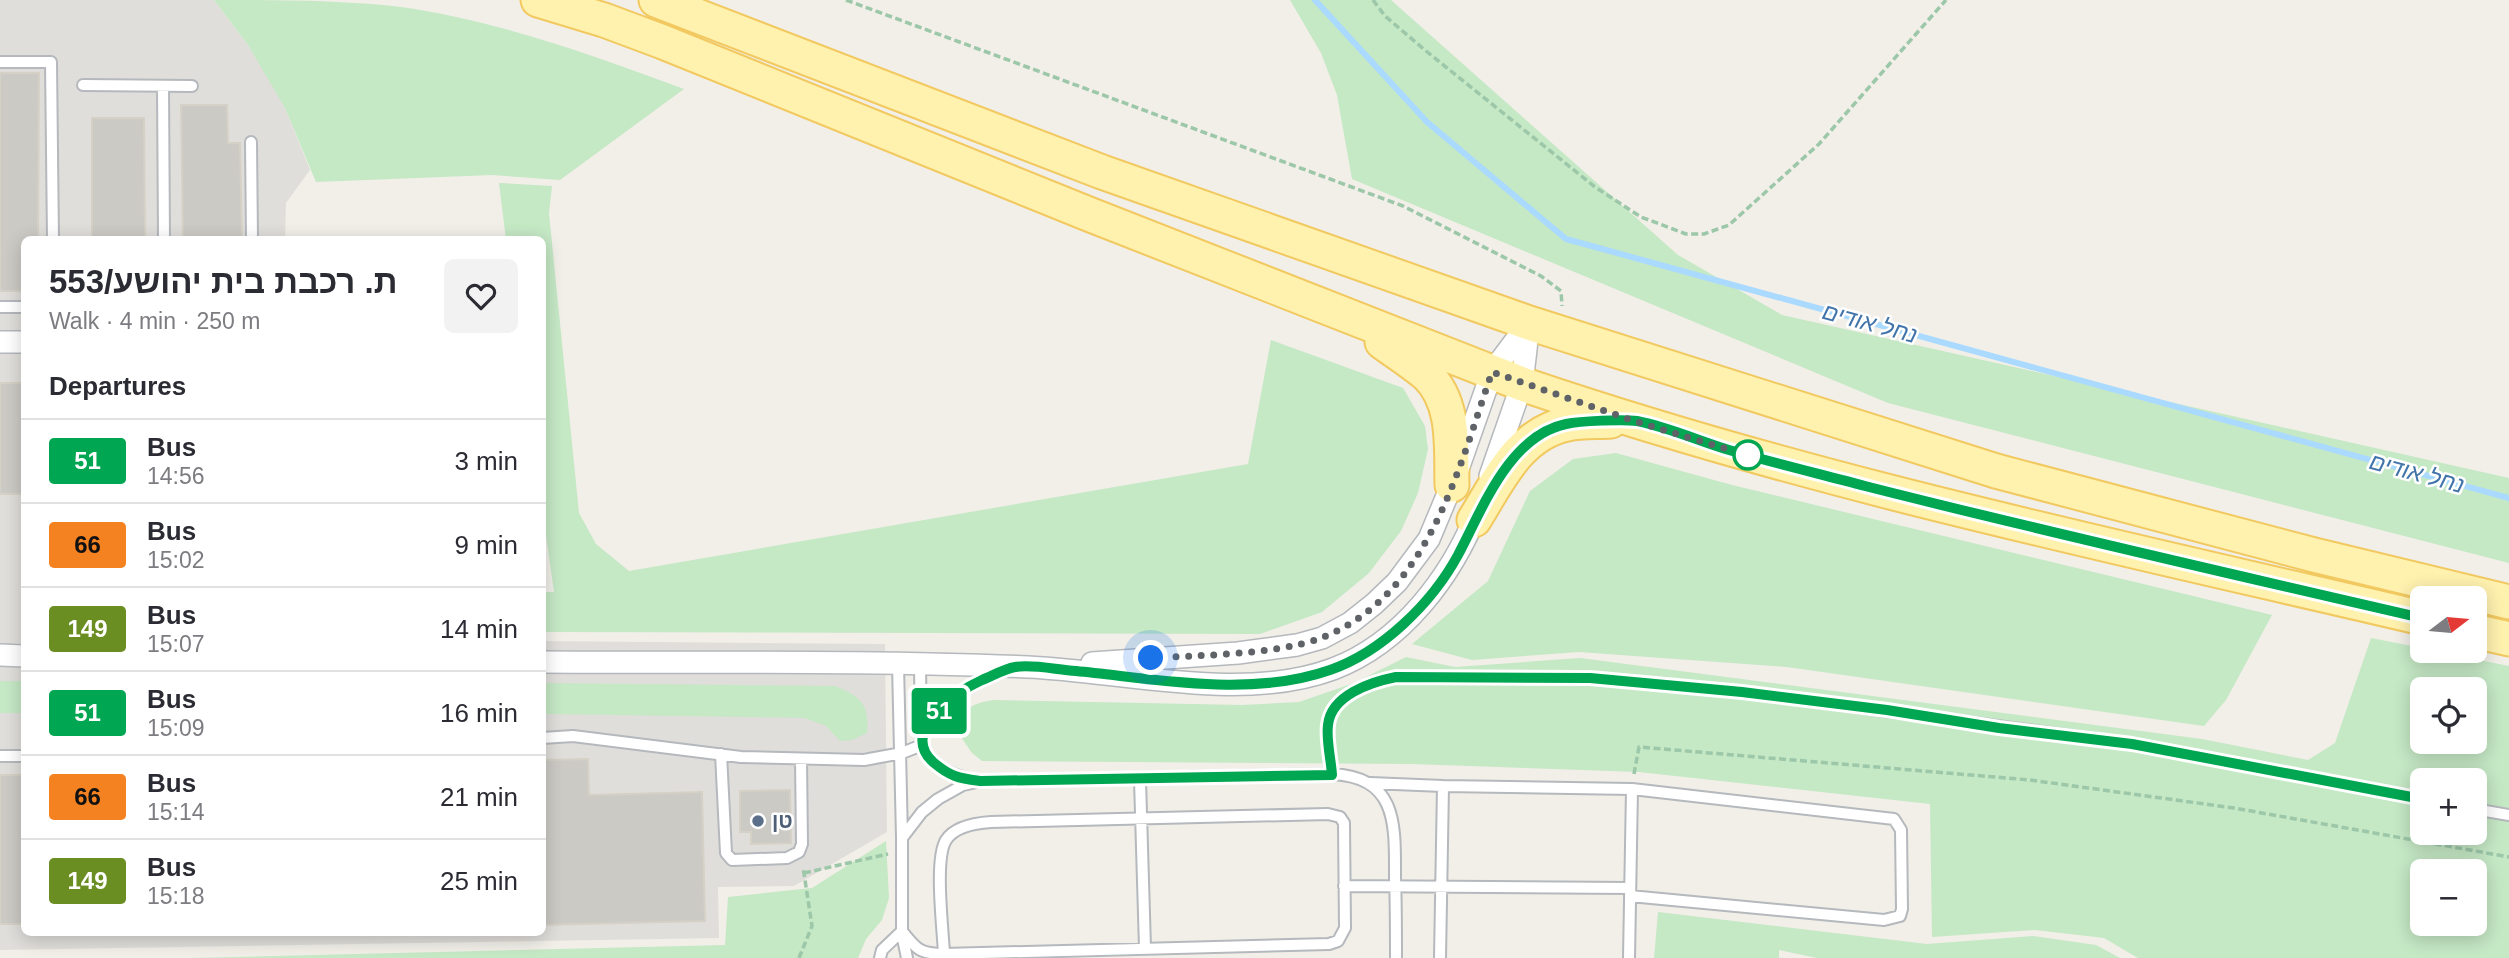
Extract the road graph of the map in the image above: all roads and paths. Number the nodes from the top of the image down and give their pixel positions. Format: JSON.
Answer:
{"nodes":[{"id":1,"x":538,"y":0,"type":"edge"},
{"id":2,"x":656,"y":0,"type":"edge"},
{"id":3,"x":846,"y":0,"type":"edge"},
{"id":4,"x":1373,"y":0,"type":"edge"},
{"id":5,"x":1946,"y":0,"type":"edge"},
{"id":6,"x":0,"y":62,"type":"edge"},
{"id":7,"x":83,"y":85,"type":"dead end"},
{"id":8,"x":163,"y":86,"type":"junction"},
{"id":9,"x":192,"y":86,"type":"dead end"},
{"id":10,"x":251,"y":142,"type":"dead end"},
{"id":11,"x":53,"y":236,"type":"edge"},
{"id":12,"x":164,"y":236,"type":"edge"},
{"id":13,"x":252,"y":236,"type":"edge"},
{"id":14,"x":0,"y":307,"type":"edge"},
{"id":15,"x":21,"y":307,"type":"edge"},
{"id":16,"x":1347,"y":315,"type":"junction"},
{"id":17,"x":1529,"y":323,"type":"junction"},
{"id":18,"x":1565,"y":334,"type":"junction"},
{"id":19,"x":0,"y":342,"type":"edge"},
{"id":20,"x":21,"y":342,"type":"edge"},
{"id":21,"x":1507,"y":378,"type":"junction"},
{"id":22,"x":1634,"y":421,"type":"junction"},
{"id":23,"x":1452,"y":485,"type":"junction"},
{"id":24,"x":1474,"y":520,"type":"junction"},
{"id":25,"x":2509,"y":602,"type":"edge"},
{"id":26,"x":2410,"y":615,"type":"edge"},
{"id":27,"x":2487,"y":634,"type":"edge"},
{"id":28,"x":2509,"y":639,"type":"edge"},
{"id":29,"x":0,"y":655,"type":"edge"},
{"id":30,"x":21,"y":656,"type":"edge"},
{"id":31,"x":546,"y":662,"type":"edge"},
{"id":32,"x":898,"y":664,"type":"junction"},
{"id":33,"x":920,"y":665,"type":"junction"},
{"id":34,"x":1022,"y":667,"type":"junction"},
{"id":35,"x":546,"y":738,"type":"edge"},
{"id":36,"x":922,"y":740,"type":"junction"},
{"id":37,"x":901,"y":753,"type":"junction"},
{"id":38,"x":722,"y":754,"type":"junction"},
{"id":39,"x":0,"y":756,"type":"edge"},
{"id":40,"x":21,"y":756,"type":"edge"},
{"id":41,"x":801,"y":759,"type":"junction"},
{"id":42,"x":1332,"y":775,"type":"junction"},
{"id":43,"x":1140,"y":780,"type":"junction"},
{"id":44,"x":981,"y":781,"type":"junction"},
{"id":45,"x":1370,"y":783,"type":"junction"},
{"id":46,"x":1443,"y":786,"type":"junction"},
{"id":47,"x":1632,"y":789,"type":"junction"},
{"id":48,"x":2410,"y":797,"type":"edge"},
{"id":49,"x":2487,"y":811,"type":"edge"},
{"id":50,"x":2509,"y":815,"type":"edge"},
{"id":51,"x":1141,"y":818,"type":"junction"},
{"id":52,"x":902,"y":838,"type":"junction"},
{"id":53,"x":902,"y":851,"type":"junction"},
{"id":54,"x":799,"y":852,"type":"junction"},
{"id":55,"x":2509,"y":857,"type":"edge"},
{"id":56,"x":804,"y":873,"type":"junction"},
{"id":57,"x":1395,"y":885,"type":"junction"},
{"id":58,"x":1441,"y":885,"type":"junction"},
{"id":59,"x":1344,"y":886,"type":"junction"},
{"id":60,"x":1630,"y":892,"type":"junction"},
{"id":61,"x":902,"y":931,"type":"junction"},
{"id":62,"x":1145,"y":948,"type":"junction"},
{"id":63,"x":944,"y":954,"type":"junction"},
{"id":64,"x":1394,"y":955,"type":"edge"},
{"id":65,"x":799,"y":958,"type":"edge"},
{"id":66,"x":880,"y":958,"type":"edge"},
{"id":67,"x":907,"y":958,"type":"edge"},
{"id":68,"x":1440,"y":958,"type":"edge"},
{"id":69,"x":1629,"y":958,"type":"edge"}],
"edges":[{"from":1,"to":16,"type":"main road"},
{"from":2,"to":17,"type":"main road"},
{"from":3,"to":18,"type":"path"},
{"from":4,"to":5,"type":"path"},
{"from":6,"to":11,"type":"lane"},
{"from":7,"to":8,"type":"lane"},
{"from":8,"to":9,"type":"lane"},
{"from":8,"to":12,"type":"lane"},
{"from":10,"to":13,"type":"lane"},
{"from":14,"to":15,"type":"lane"},
{"from":16,"to":21,"type":"main road"},
{"from":16,"to":23,"type":"main road"},
{"from":17,"to":18,"type":"main road"},
{"from":17,"to":21,"type":"street"},
{"from":17,"to":21,"type":"street"},
{"from":18,"to":25,"type":"main road"},
{"from":19,"to":20,"type":"street"},
{"from":21,"to":22,"type":"main road"},
{"from":21,"to":23,"type":"street"},
{"from":21,"to":24,"type":"street"},
{"from":22,"to":24,"type":"main road"},
{"from":22,"to":26,"type":"main road"},
{"from":23,"to":34,"type":"street"},
{"from":24,"to":34,"type":"street"},
{"from":27,"to":28,"type":"main road"},
{"from":29,"to":30,"type":"street"},
{"from":31,"to":32,"type":"street"},
{"from":32,"to":33,"type":"street"},
{"from":32,"to":37,"type":"lane"},
{"from":33,"to":34,"type":"street"},
{"from":33,"to":36,"type":"lane"},
{"from":34,"to":36,"type":"lane"},
{"from":35,"to":38,"type":"lane"},
{"from":36,"to":37,"type":"lane"},
{"from":36,"to":44,"type":"lane"},
{"from":37,"to":41,"type":"lane"},
{"from":37,"to":52,"type":"lane"},
{"from":38,"to":41,"type":"lane"},
{"from":38,"to":54,"type":"lane"},
{"from":39,"to":40,"type":"lane"},
{"from":41,"to":54,"type":"lane"},
{"from":42,"to":43,"type":"lane"},
{"from":42,"to":45,"type":"lane"},
{"from":42,"to":48,"type":"lane"},
{"from":43,"to":44,"type":"lane"},
{"from":43,"to":51,"type":"lane"},
{"from":44,"to":52,"type":"lane"},
{"from":45,"to":46,"type":"lane"},
{"from":45,"to":57,"type":"lane"},
{"from":46,"to":47,"type":"lane"},
{"from":46,"to":58,"type":"lane"},
{"from":47,"to":55,"type":"path"},
{"from":47,"to":60,"type":"lane"},
{"from":47,"to":60,"type":"lane"},
{"from":49,"to":50,"type":"lane"},
{"from":51,"to":59,"type":"lane"},
{"from":51,"to":62,"type":"lane"},
{"from":51,"to":63,"type":"lane"},
{"from":52,"to":53,"type":"lane"},
{"from":53,"to":56,"type":"path"},
{"from":53,"to":61,"type":"lane"},
{"from":54,"to":56,"type":"path"},
{"from":56,"to":65,"type":"path"},
{"from":57,"to":58,"type":"lane"},
{"from":57,"to":59,"type":"lane"},
{"from":57,"to":64,"type":"lane"},
{"from":58,"to":60,"type":"lane"},
{"from":58,"to":68,"type":"lane"},
{"from":59,"to":62,"type":"lane"},
{"from":60,"to":69,"type":"lane"},
{"from":61,"to":63,"type":"lane"},
{"from":61,"to":66,"type":"lane"},
{"from":61,"to":67,"type":"lane"},
{"from":62,"to":63,"type":"lane"}]}
